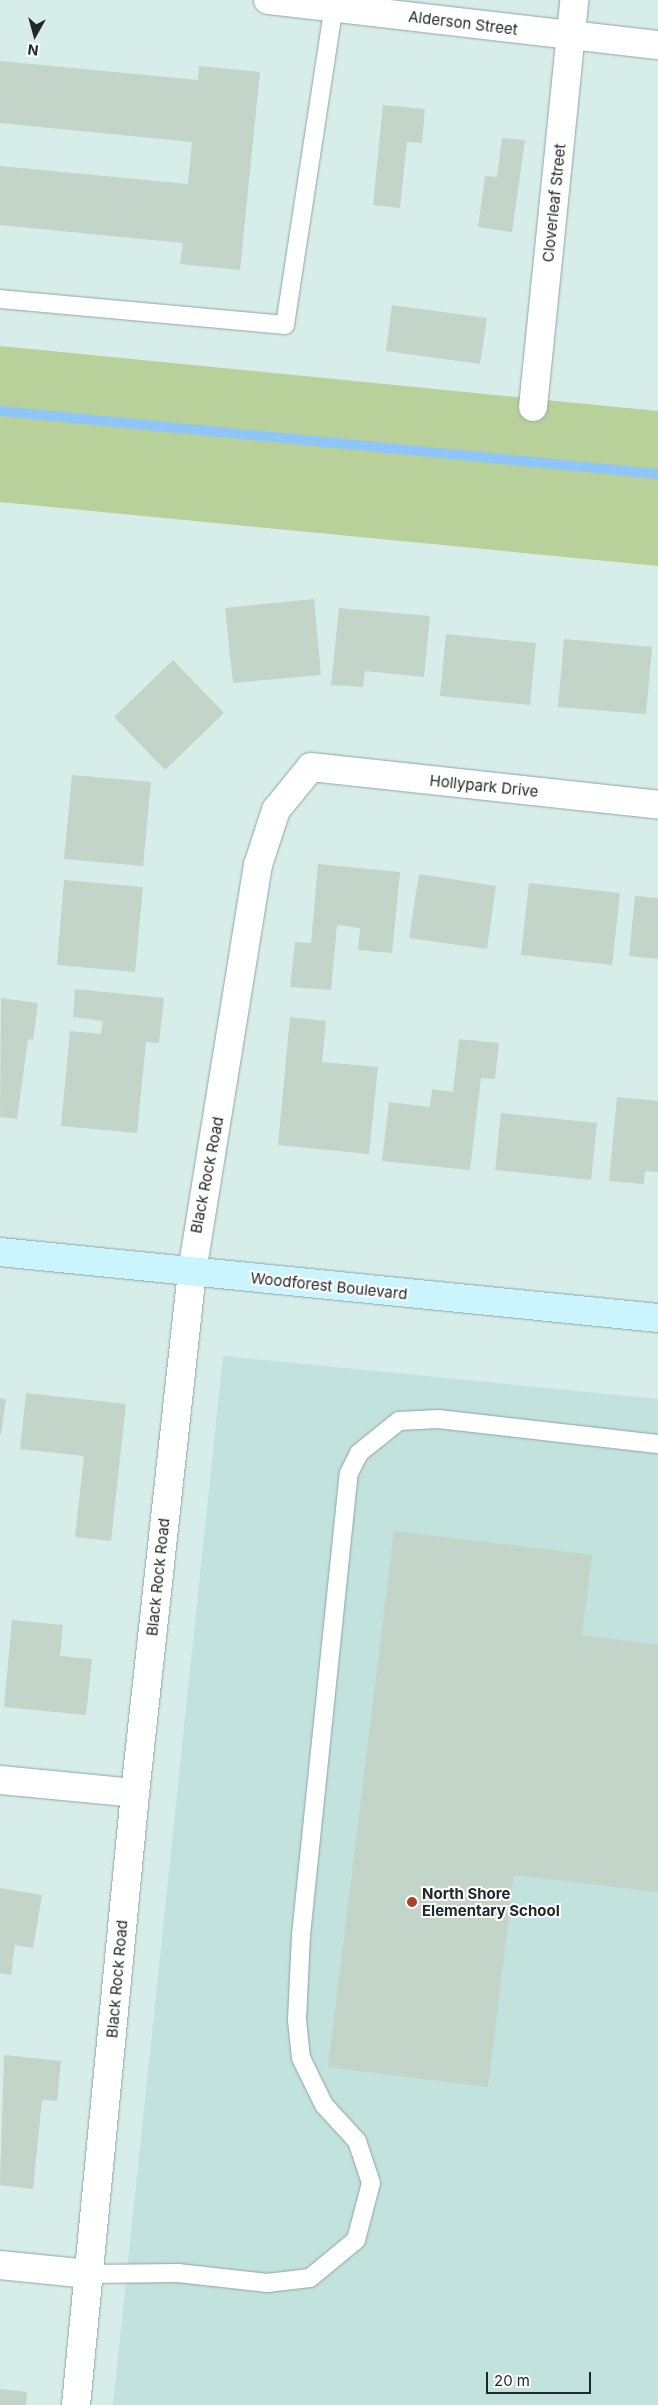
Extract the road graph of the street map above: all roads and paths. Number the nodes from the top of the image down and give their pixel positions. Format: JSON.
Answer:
{"nodes":[{"id":1,"x":268,"y":0,"type":"edge"},
{"id":2,"x":574,"y":0,"type":"edge"},
{"id":3,"x":334,"y":6,"type":"junction"},
{"id":4,"x":570,"y":37,"type":"junction"},
{"id":5,"x":658,"y":45,"type":"edge"},
{"id":6,"x":0,"y":299,"type":"edge"},
{"id":7,"x":533,"y":407,"type":"dead end"},
{"id":8,"x":311,"y":767,"type":"joint"},
{"id":9,"x":658,"y":805,"type":"edge"},
{"id":10,"x":0,"y":1252,"type":"edge"},
{"id":11,"x":192,"y":1272,"type":"junction"},
{"id":12,"x":658,"y":1318,"type":"edge"},
{"id":13,"x":658,"y":1444,"type":"edge"},
{"id":14,"x":0,"y":1780,"type":"edge"},
{"id":15,"x":135,"y":1793,"type":"junction"},
{"id":16,"x":0,"y":2265,"type":"edge"},
{"id":17,"x":88,"y":2274,"type":"junction"},
{"id":18,"x":76,"y":2405,"type":"edge"}],
"edges":[{"from":1,"to":3,"type":"street","name":"Alderson Street"},
{"from":2,"to":4,"type":"street","name":"Cloverleaf Street"},
{"from":3,"to":4,"type":"street","name":"Alderson Street"},
{"from":3,"to":6,"type":"lane"},
{"from":4,"to":5,"type":"street","name":"Alderson Street"},
{"from":4,"to":7,"type":"street","name":"Cloverleaf Street"},
{"from":8,"to":9,"type":"street","name":"Hollypark Drive"},
{"from":8,"to":11,"type":"street","name":"Black Rock Road"},
{"from":10,"to":11,"type":"main road","name":"Woodforest Boulevard"},
{"from":11,"to":12,"type":"main road","name":"Woodforest Boulevard"},
{"from":11,"to":15,"type":"street","name":"Black Rock Road"},
{"from":13,"to":17,"type":"lane"},
{"from":14,"to":15,"type":"street"},
{"from":15,"to":17,"type":"street","name":"Black Rock Road"},
{"from":16,"to":17,"type":"street"},
{"from":17,"to":18,"type":"street","name":"Black Rock Road"}]}
